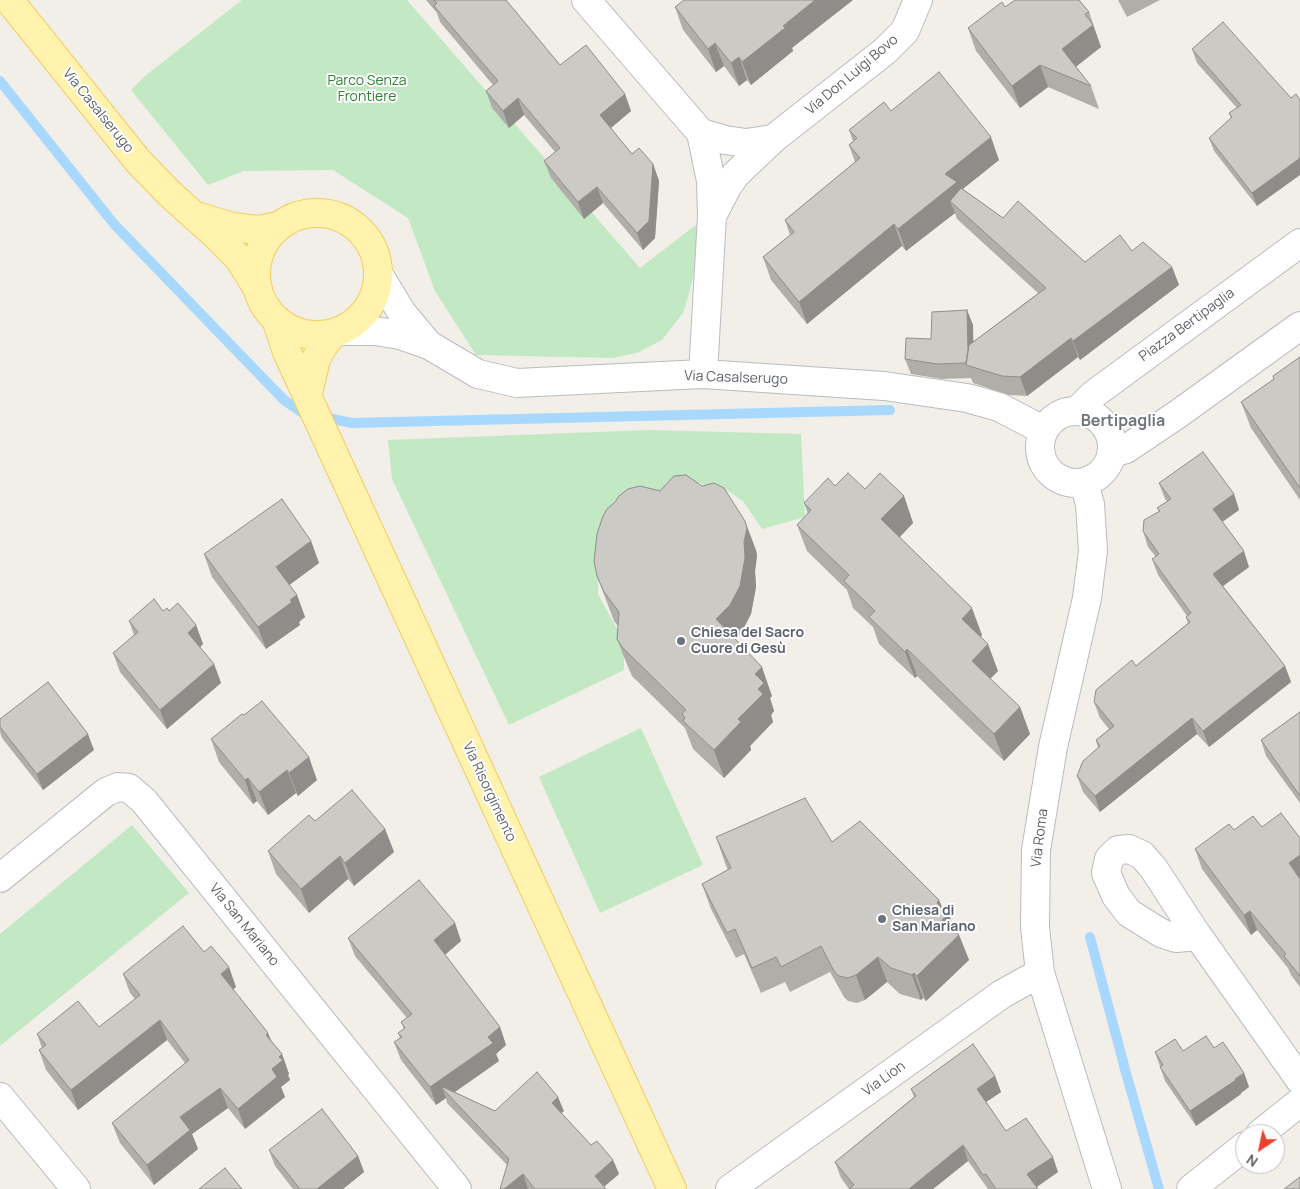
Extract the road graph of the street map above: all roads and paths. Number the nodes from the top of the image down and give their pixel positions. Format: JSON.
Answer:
{"nodes":[{"id":1,"x":8,"y":0,"type":"edge"},
{"id":2,"x":586,"y":0,"type":"edge"},
{"id":3,"x":918,"y":0,"type":"edge"},
{"id":4,"x":701,"y":133,"type":"junction"},
{"id":5,"x":773,"y":139,"type":"junction"},
{"id":6,"x":196,"y":216,"type":"junction"},
{"id":7,"x":712,"y":216,"type":"junction"},
{"id":8,"x":278,"y":226,"type":"junction"},
{"id":9,"x":1300,"y":243,"type":"edge"},
{"id":10,"x":379,"y":276,"type":"junction"},
{"id":11,"x":258,"y":289,"type":"junction"},
{"id":12,"x":276,"y":319,"type":"junction"},
{"id":13,"x":1300,"y":326,"type":"edge"},
{"id":14,"x":337,"y":332,"type":"junction"},
{"id":15,"x":429,"y":345,"type":"junction"},
{"id":16,"x":704,"y":374,"type":"junction"},
{"id":17,"x":309,"y":396,"type":"junction"},
{"id":18,"x":1077,"y":411,"type":"junction"},
{"id":19,"x":1043,"y":430,"type":"junction"},
{"id":20,"x":1112,"y":453,"type":"junction"},
{"id":21,"x":1084,"y":483,"type":"junction"},
{"id":22,"x":0,"y":878,"type":"edge"},
{"id":23,"x":1198,"y":936,"type":"dead end"},
{"id":24,"x":1040,"y":973,"type":"junction"},
{"id":25,"x":1300,"y":1080,"type":"edge"},
{"id":26,"x":0,"y":1096,"type":"edge"},
{"id":27,"x":1300,"y":1102,"type":"edge"},
{"id":28,"x":1272,"y":1124,"type":"edge"},
{"id":29,"x":1235,"y":1154,"type":"edge"},
{"id":30,"x":76,"y":1189,"type":"edge"},
{"id":31,"x":457,"y":1189,"type":"edge"},
{"id":32,"x":672,"y":1189,"type":"edge"},
{"id":33,"x":730,"y":1189,"type":"edge"},
{"id":34,"x":1108,"y":1189,"type":"edge"},
{"id":35,"x":1191,"y":1189,"type":"edge"}],
"edges":[{"from":1,"to":6,"type":"main road","name":"Via Casalserugo"},
{"from":2,"to":4,"type":"street","name":"Via Don Luigi Bovo"},
{"from":3,"to":5,"type":"street","name":"Via Don Luigi Bovo"},
{"from":4,"to":5,"type":"street","name":"Via Don Luigi Bovo"},
{"from":4,"to":7,"type":"street","name":"Via Don Luigi Bovo"},
{"from":5,"to":7,"type":"street","name":"Via Don Luigi Bovo"},
{"from":6,"to":8,"type":"main road"},
{"from":6,"to":11,"type":"main road","name":"Via Casalserugo"},
{"from":7,"to":16,"type":"street","name":"Via Don Luigi Bovo"},
{"from":8,"to":10,"type":"main road"},
{"from":8,"to":11,"type":"main road"},
{"from":9,"to":18,"type":"street","name":"Piazza Bertipaglia"},
{"from":10,"to":14,"type":"main road"},
{"from":10,"to":15,"type":"street","name":"Via Casalserugo"},
{"from":11,"to":12,"type":"main road"},
{"from":12,"to":14,"type":"main road"},
{"from":12,"to":17,"type":"main road","name":"Via Risorgimento"},
{"from":13,"to":20,"type":"street"},
{"from":14,"to":15,"type":"street","name":"Via Casalserugo"},
{"from":14,"to":17,"type":"main road"},
{"from":15,"to":16,"type":"street","name":"Via Casalserugo"},
{"from":16,"to":19,"type":"street","name":"Via Casalserugo"},
{"from":17,"to":32,"type":"main road","name":"Via Risorgimento"},
{"from":18,"to":19,"type":"street","name":"Piazza Bertipaglia"},
{"from":18,"to":20,"type":"street"},
{"from":19,"to":21,"type":"street"},
{"from":20,"to":21,"type":"street"},
{"from":21,"to":24,"type":"street","name":"Via Roma"},
{"from":22,"to":31,"type":"street","name":"Via San Mariano"},
{"from":23,"to":25,"type":"street"},
{"from":24,"to":33,"type":"street","name":"Via Lion"},
{"from":24,"to":34,"type":"street","name":"Via Roma"},
{"from":26,"to":30,"type":"street"},
{"from":27,"to":28,"type":"street"},
{"from":29,"to":35,"type":"street"}]}
